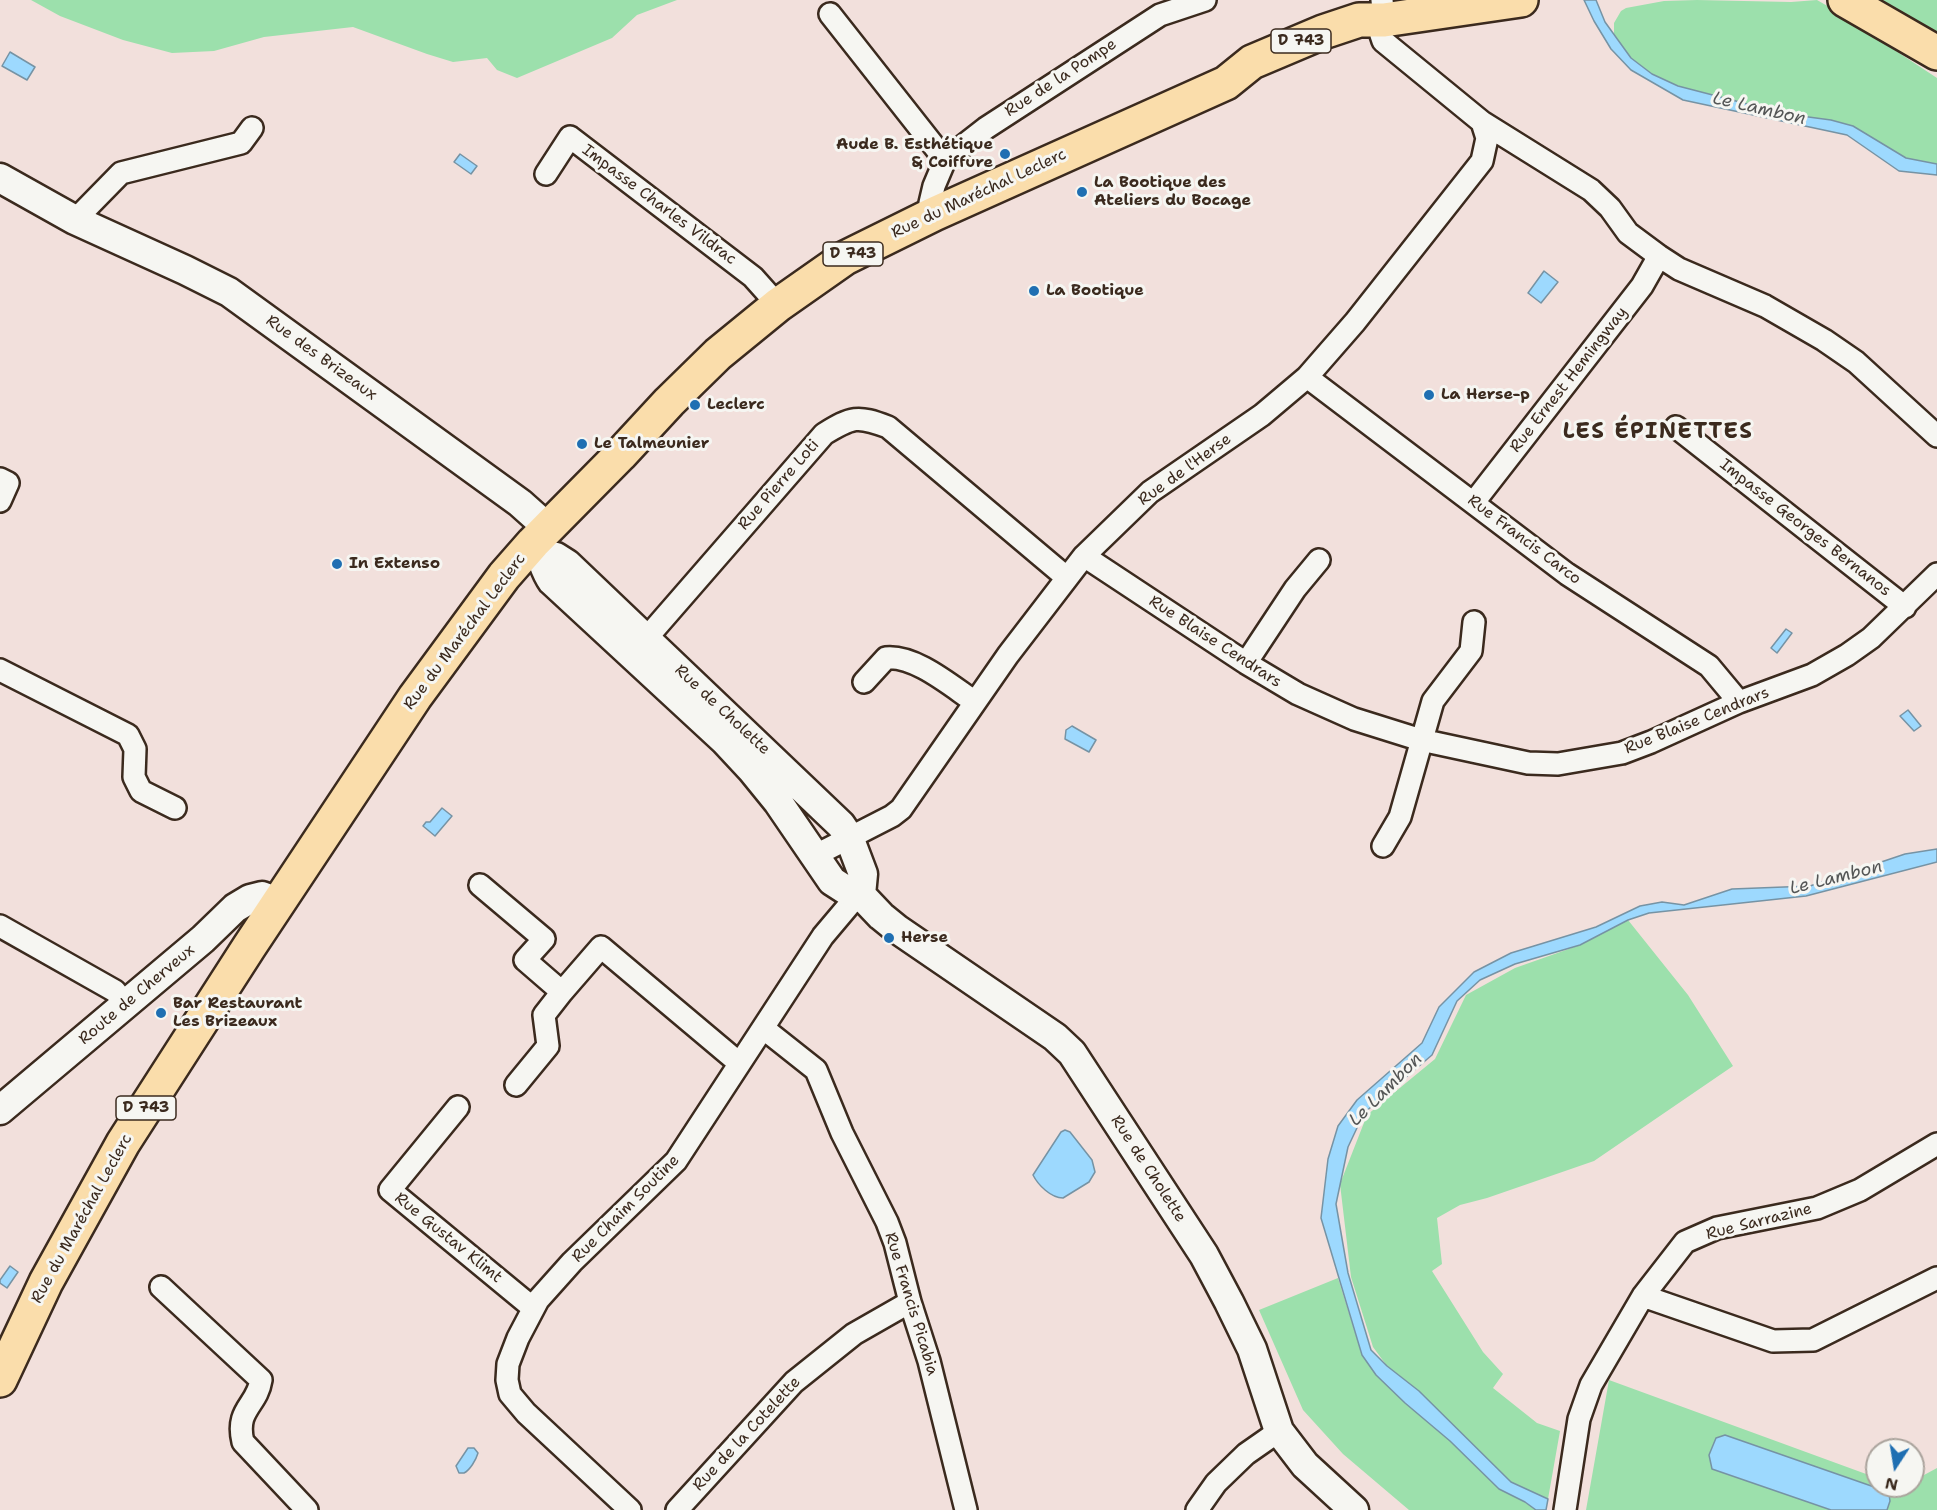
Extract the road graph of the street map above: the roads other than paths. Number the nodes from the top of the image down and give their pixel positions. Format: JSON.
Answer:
{"nodes":[{"id":1,"x":1205,"y":0,"type":"edge"},
{"id":2,"x":1521,"y":0,"type":"edge"},
{"id":3,"x":1858,"y":4,"type":"edge"},
{"id":4,"x":1383,"y":10,"type":"edge"},
{"id":5,"x":830,"y":14,"type":"dead end"},
{"id":6,"x":1937,"y":53,"type":"edge"},
{"id":7,"x":1482,"y":122,"type":"junction"},
{"id":8,"x":252,"y":128,"type":"dead end"},
{"id":9,"x":945,"y":160,"type":"junction"},
{"id":10,"x":546,"y":174,"type":"dead end"},
{"id":11,"x":0,"y":178,"type":"edge"},
{"id":12,"x":934,"y":214,"type":"junction"},
{"id":13,"x":75,"y":220,"type":"junction"},
{"id":14,"x":1659,"y":256,"type":"junction"},
{"id":15,"x":777,"y":305,"type":"junction"},
{"id":16,"x":1307,"y":377,"type":"junction"},
{"id":17,"x":1676,"y":427,"type":"dead end"},
{"id":18,"x":1937,"y":436,"type":"edge"},
{"id":19,"x":0,"y":479,"type":"edge"},
{"id":20,"x":0,"y":501,"type":"edge"},
{"id":21,"x":1474,"y":502,"type":"junction"},
{"id":22,"x":541,"y":541,"type":"junction"},
{"id":23,"x":1083,"y":556,"type":"junction"},
{"id":24,"x":1319,"y":560,"type":"dead end"},
{"id":25,"x":1937,"y":574,"type":"edge"},
{"id":26,"x":1066,"y":577,"type":"junction"},
{"id":27,"x":1905,"y":607,"type":"junction"},
{"id":28,"x":1474,"y":622,"type":"dead end"},
{"id":29,"x":638,"y":646,"type":"junction"},
{"id":30,"x":1246,"y":663,"type":"junction"},
{"id":31,"x":0,"y":670,"type":"edge"},
{"id":32,"x":864,"y":682,"type":"dead end"},
{"id":33,"x":975,"y":702,"type":"junction"},
{"id":34,"x":1738,"y":702,"type":"junction"},
{"id":35,"x":1421,"y":740,"type":"junction"},
{"id":36,"x":175,"y":808,"type":"dead end"},
{"id":37,"x":849,"y":837,"type":"junction"},
{"id":38,"x":1383,"y":846,"type":"dead end"},
{"id":39,"x":814,"y":856,"type":"junction"},
{"id":40,"x":480,"y":885,"type":"dead end"},
{"id":41,"x":861,"y":895,"type":"junction"},
{"id":42,"x":279,"y":902,"type":"junction"},
{"id":43,"x":0,"y":926,"type":"edge"},
{"id":44,"x":203,"y":939,"type":"junction"},
{"id":45,"x":249,"y":947,"type":"junction"},
{"id":46,"x":562,"y":992,"type":"junction"},
{"id":47,"x":126,"y":1005,"type":"junction"},
{"id":48,"x":763,"y":1028,"type":"junction"},
{"id":49,"x":739,"y":1063,"type":"junction"},
{"id":50,"x":516,"y":1085,"type":"dead end"},
{"id":51,"x":458,"y":1107,"type":"dead end"},
{"id":52,"x":0,"y":1110,"type":"edge"},
{"id":53,"x":1937,"y":1144,"type":"edge"},
{"id":54,"x":1937,"y":1278,"type":"edge"},
{"id":55,"x":161,"y":1287,"type":"dead end"},
{"id":56,"x":1643,"y":1296,"type":"junction"},
{"id":57,"x":910,"y":1302,"type":"junction"},
{"id":58,"x":533,"y":1308,"type":"junction"},
{"id":59,"x":0,"y":1380,"type":"edge"},
{"id":60,"x":1279,"y":1431,"type":"junction"},
{"id":61,"x":307,"y":1510,"type":"edge"},
{"id":62,"x":630,"y":1510,"type":"edge"},
{"id":63,"x":677,"y":1510,"type":"edge"},
{"id":64,"x":966,"y":1510,"type":"edge"},
{"id":65,"x":1197,"y":1510,"type":"edge"},
{"id":66,"x":1353,"y":1510,"type":"edge"},
{"id":67,"x":1565,"y":1510,"type":"edge"}],
"edges":[{"from":1,"to":9,"type":"street","name":"Rue de la Pompe"},
{"from":2,"to":4,"type":"main road","name":"Rue du Maréchal Leclerc","number":"D 743"},
{"from":3,"to":6,"type":"main road"},
{"from":4,"to":7,"type":"street"},
{"from":4,"to":12,"type":"main road","name":"Rue du Maréchal Leclerc","number":"D 743"},
{"from":5,"to":9,"type":"street"},
{"from":7,"to":14,"type":"street"},
{"from":7,"to":16,"type":"street","name":"Rue de l'Herse"},
{"from":8,"to":13,"type":"street"},
{"from":9,"to":12,"type":"street"},
{"from":10,"to":15,"type":"street","name":"Impasse Charles Vildrac"},
{"from":11,"to":13,"type":"street","name":"Rue des Brizeaux"},
{"from":12,"to":15,"type":"main road","name":"Rue du Maréchal Leclerc","number":"D 743"},
{"from":13,"to":22,"type":"street","name":"Rue des Brizeaux"},
{"from":14,"to":18,"type":"street"},
{"from":14,"to":21,"type":"street","name":"Rue Ernest Hemingway"},
{"from":15,"to":22,"type":"main road","name":"Rue du Maréchal Leclerc","number":"D 743"},
{"from":16,"to":21,"type":"street","name":"Rue Francis Carco"},
{"from":16,"to":23,"type":"street","name":"Rue de l'Herse"},
{"from":17,"to":27,"type":"street","name":"Impasse Georges Bernanos"},
{"from":19,"to":20,"type":"street"},
{"from":21,"to":34,"type":"street","name":"Rue Francis Carco"},
{"from":22,"to":29,"type":"street","name":"Rue de Cholette"},
{"from":22,"to":42,"type":"main road","name":"Rue du Maréchal Leclerc","number":"D 743"},
{"from":23,"to":26,"type":"street","name":"Rue de l'Herse"},
{"from":23,"to":30,"type":"street","name":"Rue Blaise Cendrars"},
{"from":24,"to":30,"type":"street"},
{"from":25,"to":27,"type":"street","name":"Rue Blaise Cendrars"},
{"from":26,"to":29,"type":"street","name":"Rue Pierre Loti"},
{"from":26,"to":33,"type":"street","name":"Rue de l'Herse"},
{"from":27,"to":34,"type":"street","name":"Rue Blaise Cendrars"},
{"from":28,"to":35,"type":"street"},
{"from":29,"to":37,"type":"street","name":"Rue de Cholette"},
{"from":29,"to":39,"type":"street","name":"Rue de Cholette"},
{"from":30,"to":35,"type":"street","name":"Rue Blaise Cendrars"},
{"from":31,"to":36,"type":"street"},
{"from":32,"to":33,"type":"street"},
{"from":33,"to":37,"type":"street","name":"Rue de l'Herse"},
{"from":34,"to":35,"type":"street","name":"Rue Blaise Cendrars"},
{"from":35,"to":38,"type":"street"},
{"from":37,"to":39,"type":"street","name":"Rue de l'Herse"},
{"from":37,"to":41,"type":"street","name":"Rue de Cholette"},
{"from":39,"to":41,"type":"street","name":"Rue de Cholette"},
{"from":40,"to":46,"type":"street"},
{"from":41,"to":48,"type":"street","name":"Rue Chaim Soutine"},
{"from":41,"to":60,"type":"street","name":"Rue de Cholette"},
{"from":42,"to":44,"type":"street","name":"Route de Cherveux"},
{"from":42,"to":45,"type":"main road","name":"Rue du Maréchal Leclerc","number":"D 743"},
{"from":43,"to":47,"type":"street"},
{"from":44,"to":45,"type":"street"},
{"from":44,"to":47,"type":"street","name":"Route de Cherveux"},
{"from":45,"to":59,"type":"main road","name":"Rue du Maréchal Leclerc","number":"D 743"},
{"from":46,"to":49,"type":"street"},
{"from":46,"to":50,"type":"street"},
{"from":47,"to":52,"type":"street","name":"Route de Cherveux"},
{"from":48,"to":49,"type":"street","name":"Rue Chaim Soutine"},
{"from":48,"to":57,"type":"street","name":"Rue Francis Picabia"},
{"from":49,"to":58,"type":"street","name":"Rue Chaim Soutine"},
{"from":51,"to":58,"type":"street","name":"Rue Gustav Klimt"},
{"from":53,"to":56,"type":"street","name":"Rue Sarrazine"},
{"from":54,"to":56,"type":"street"},
{"from":55,"to":61,"type":"street"},
{"from":56,"to":67,"type":"street","name":"Rue Sarrazine"},
{"from":57,"to":63,"type":"street","name":"Rue de la Cotelette"},
{"from":57,"to":64,"type":"street","name":"Rue Francis Picabia"},
{"from":58,"to":62,"type":"street","name":"Rue Chaim Soutine"},
{"from":60,"to":65,"type":"street"},
{"from":60,"to":66,"type":"street","name":"Rue de Cholette"}]}
